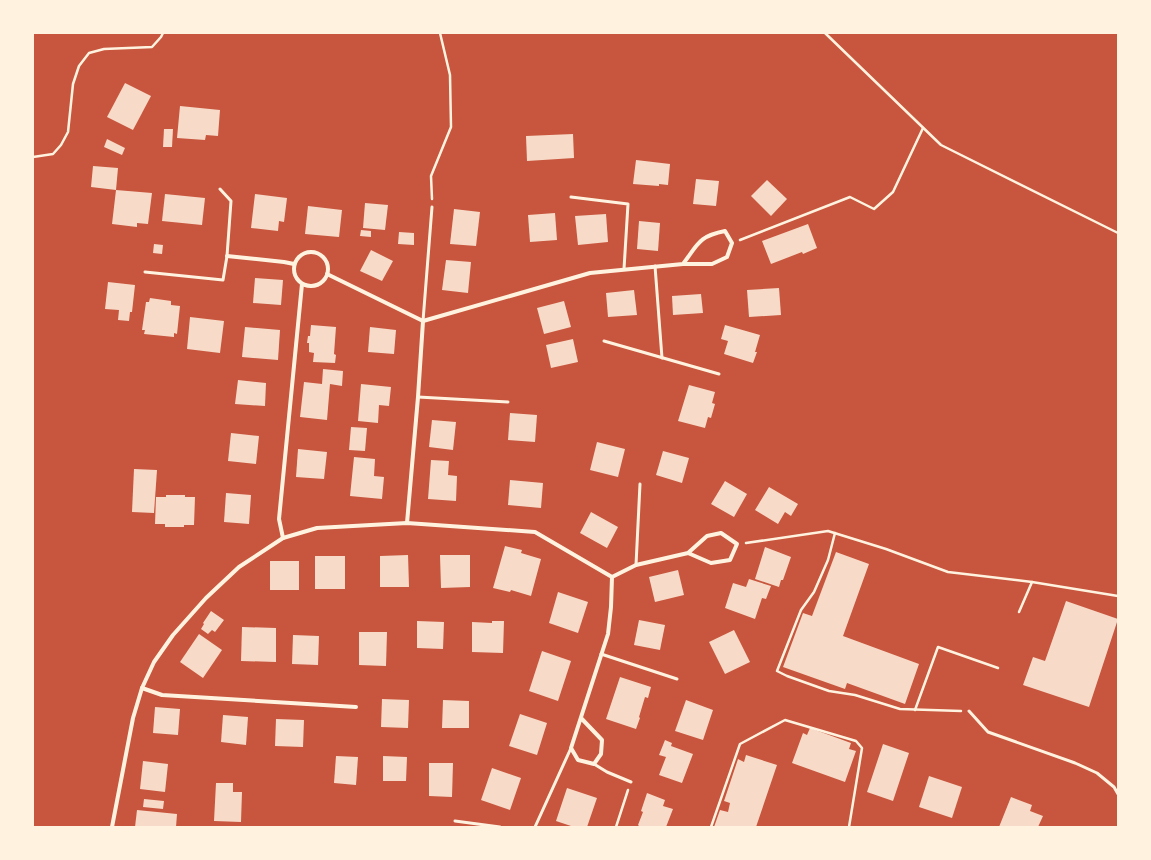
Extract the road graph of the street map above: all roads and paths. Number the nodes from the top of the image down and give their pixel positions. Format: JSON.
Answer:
{"nodes":[{"id":1,"x":163,"y":33,"type":"edge"},
{"id":2,"x":440,"y":33,"type":"edge"},
{"id":3,"x":825,"y":33,"type":"edge"},
{"id":4,"x":923,"y":128,"type":"junction"},
{"id":5,"x":33,"y":157,"type":"edge"},
{"id":6,"x":220,"y":190,"type":"dead end"},
{"id":7,"x":571,"y":197,"type":"dead end"},
{"id":8,"x":432,"y":207,"type":"joint"},
{"id":9,"x":1118,"y":233,"type":"edge"},
{"id":10,"x":732,"y":243,"type":"junction"},
{"id":11,"x":228,"y":256,"type":"junction"},
{"id":12,"x":294,"y":264,"type":"junction"},
{"id":13,"x":683,"y":264,"type":"junction"},
{"id":14,"x":655,"y":266,"type":"junction"},
{"id":15,"x":624,"y":270,"type":"junction"},
{"id":16,"x":146,"y":272,"type":"dead end"},
{"id":17,"x":327,"y":274,"type":"junction"},
{"id":18,"x":302,"y":284,"type":"junction"},
{"id":19,"x":423,"y":321,"type":"junction"},
{"id":20,"x":604,"y":341,"type":"dead end"},
{"id":21,"x":662,"y":358,"type":"junction"},
{"id":22,"x":719,"y":374,"type":"dead end"},
{"id":23,"x":418,"y":397,"type":"junction"},
{"id":24,"x":508,"y":402,"type":"dead end"},
{"id":25,"x":640,"y":484,"type":"dead end"},
{"id":26,"x":407,"y":523,"type":"junction"},
{"id":27,"x":835,"y":533,"type":"junction"},
{"id":28,"x":283,"y":538,"type":"junction"},
{"id":29,"x":737,"y":544,"type":"junction"},
{"id":30,"x":688,"y":553,"type":"junction"},
{"id":31,"x":636,"y":564,"type":"junction"},
{"id":32,"x":612,"y":577,"type":"junction"},
{"id":33,"x":1032,"y":582,"type":"junction"},
{"id":34,"x":1118,"y":596,"type":"edge"},
{"id":35,"x":1019,"y":612,"type":"dead end"},
{"id":36,"x":601,"y":654,"type":"junction"},
{"id":37,"x":998,"y":668,"type":"dead end"},
{"id":38,"x":676,"y":679,"type":"dead end"},
{"id":39,"x":142,"y":688,"type":"junction"},
{"id":40,"x":356,"y":707,"type":"dead end"},
{"id":41,"x":915,"y":710,"type":"junction"},
{"id":42,"x":969,"y":711,"type":"joint"},
{"id":43,"x":581,"y":718,"type":"junction"},
{"id":44,"x":571,"y":748,"type":"junction"},
{"id":45,"x":594,"y":764,"type":"junction"},
{"id":46,"x":631,"y":782,"type":"joint"},
{"id":47,"x":1118,"y":794,"type":"edge"},
{"id":48,"x":455,"y":821,"type":"dead end"},
{"id":49,"x":112,"y":827,"type":"edge"},
{"id":50,"x":500,"y":827,"type":"edge"},
{"id":51,"x":535,"y":827,"type":"edge"},
{"id":52,"x":616,"y":827,"type":"edge"},
{"id":53,"x":711,"y":827,"type":"edge"},
{"id":54,"x":849,"y":827,"type":"edge"}],
"edges":[{"from":1,"to":5,"type":"path"},
{"from":2,"to":8,"type":"path"},
{"from":3,"to":4,"type":"path"},
{"from":4,"to":9,"type":"path"},
{"from":4,"to":10,"type":"path"},
{"from":6,"to":11,"type":"lane"},
{"from":7,"to":15,"type":"lane"},
{"from":8,"to":19,"type":"lane"},
{"from":10,"to":13,"type":"street"},
{"from":10,"to":13,"type":"street"},
{"from":11,"to":12,"type":"street"},
{"from":11,"to":16,"type":"lane"},
{"from":12,"to":17,"type":"street"},
{"from":12,"to":18,"type":"street"},
{"from":13,"to":14,"type":"street"},
{"from":14,"to":15,"type":"street"},
{"from":14,"to":21,"type":"lane"},
{"from":15,"to":19,"type":"street"},
{"from":17,"to":18,"type":"street"},
{"from":17,"to":19,"type":"street"},
{"from":18,"to":28,"type":"street"},
{"from":19,"to":23,"type":"street"},
{"from":20,"to":21,"type":"lane"},
{"from":21,"to":22,"type":"lane"},
{"from":23,"to":24,"type":"lane"},
{"from":23,"to":26,"type":"street"},
{"from":25,"to":31,"type":"lane"},
{"from":26,"to":28,"type":"street"},
{"from":26,"to":32,"type":"street"},
{"from":27,"to":29,"type":"path"},
{"from":27,"to":33,"type":"path"},
{"from":27,"to":41,"type":"path"},
{"from":28,"to":39,"type":"street"},
{"from":29,"to":30,"type":"street"},
{"from":29,"to":30,"type":"street"},
{"from":30,"to":31,"type":"street"},
{"from":31,"to":32,"type":"street"},
{"from":32,"to":36,"type":"street"},
{"from":33,"to":34,"type":"path"},
{"from":33,"to":35,"type":"path"},
{"from":36,"to":38,"type":"lane"},
{"from":36,"to":43,"type":"street"},
{"from":37,"to":41,"type":"path"},
{"from":39,"to":40,"type":"street"},
{"from":39,"to":49,"type":"street"},
{"from":41,"to":42,"type":"path"},
{"from":42,"to":47,"type":"lane"},
{"from":43,"to":44,"type":"street"},
{"from":43,"to":45,"type":"street"},
{"from":44,"to":45,"type":"street"},
{"from":44,"to":51,"type":"lane"},
{"from":45,"to":46,"type":"lane"},
{"from":46,"to":52,"type":"path"},
{"from":48,"to":50,"type":"lane"},
{"from":53,"to":54,"type":"path"}]}
